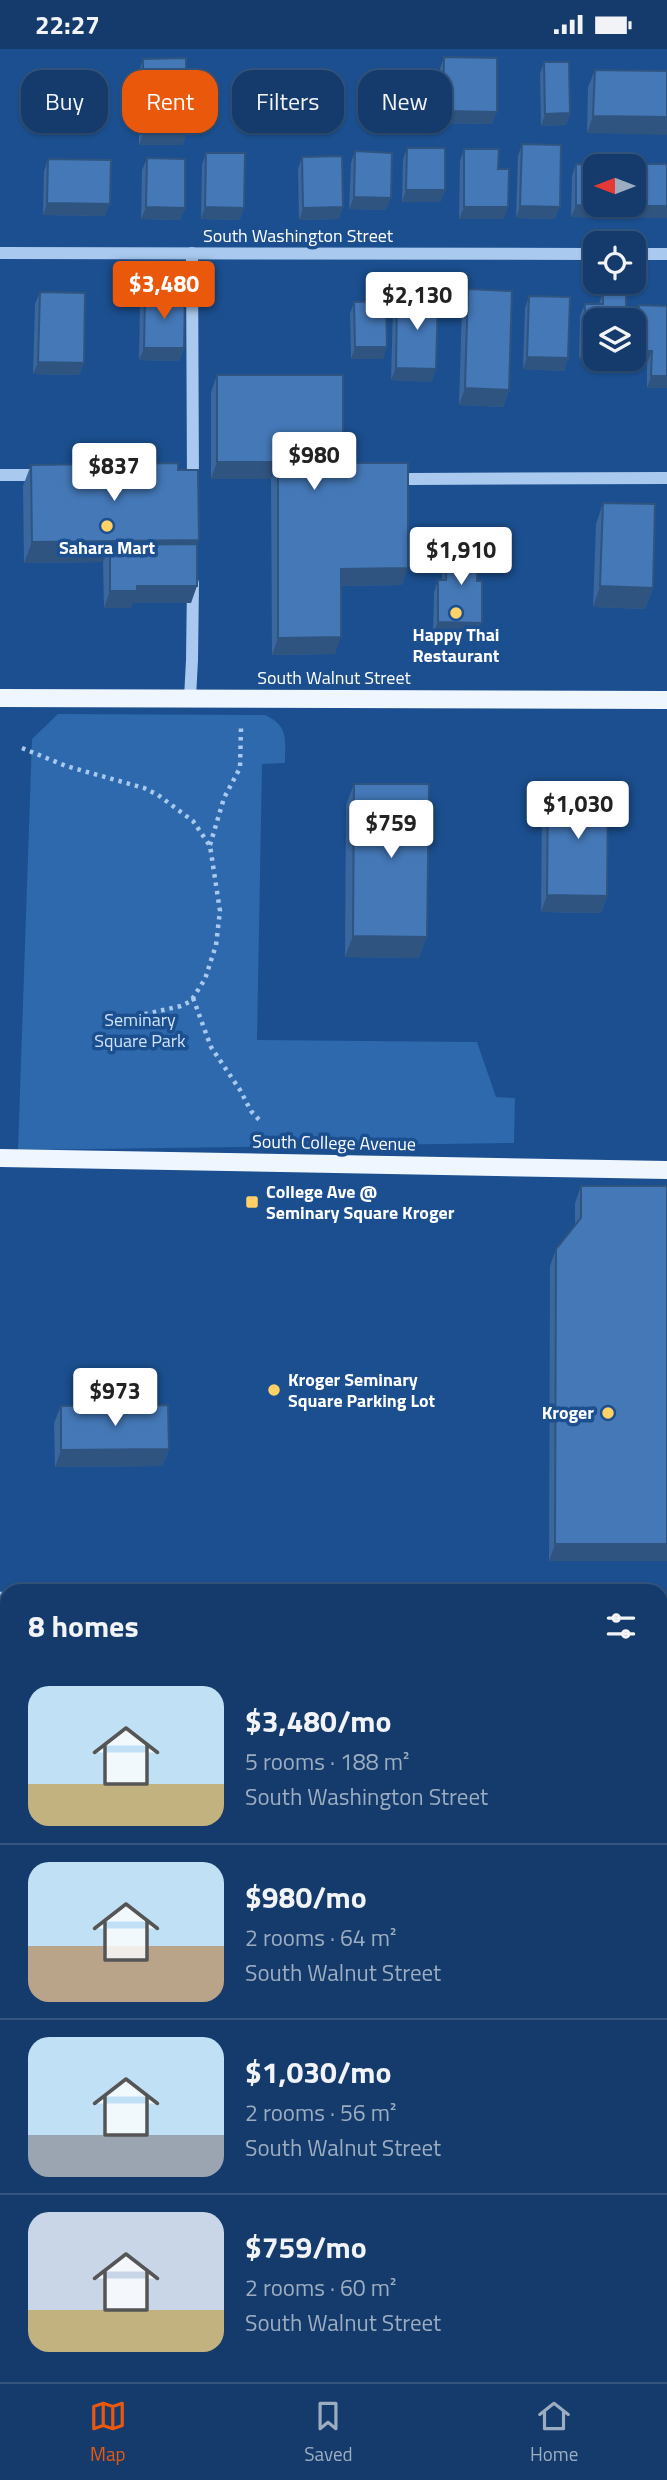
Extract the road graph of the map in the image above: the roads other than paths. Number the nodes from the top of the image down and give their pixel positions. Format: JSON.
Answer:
{"nodes":[{"id":1,"x":0,"y":253,"type":"edge"},
{"id":2,"x":192,"y":253,"type":"junction"},
{"id":3,"x":583,"y":254,"type":"edge"},
{"id":4,"x":646,"y":254,"type":"edge"},
{"id":5,"x":667,"y":254,"type":"edge"},
{"id":6,"x":60,"y":474,"type":"edge"},
{"id":7,"x":0,"y":475,"type":"edge"},
{"id":8,"x":667,"y":478,"type":"edge"},
{"id":9,"x":410,"y":479,"type":"edge"},
{"id":10,"x":193,"y":500,"type":"edge"},
{"id":11,"x":193,"y":567,"type":"edge"},
{"id":12,"x":0,"y":698,"type":"edge"},
{"id":13,"x":190,"y":698,"type":"junction"},
{"id":14,"x":667,"y":700,"type":"edge"},
{"id":15,"x":0,"y":1158,"type":"edge"},
{"id":16,"x":667,"y":1170,"type":"edge"}],
"edges":[{"from":1,"to":2,"type":"street","name":"South Washington Street"},
{"from":2,"to":3,"type":"street","name":"South Washington Street"},
{"from":2,"to":10,"type":"street"},
{"from":4,"to":5,"type":"street"},
{"from":6,"to":7,"type":"street"},
{"from":8,"to":9,"type":"street"},
{"from":11,"to":13,"type":"street"},
{"from":12,"to":13,"type":"main road","name":"South Walnut Street"},
{"from":13,"to":14,"type":"main road","name":"South Walnut Street"},
{"from":15,"to":16,"type":"main road","name":"South College Avenue"}]}
